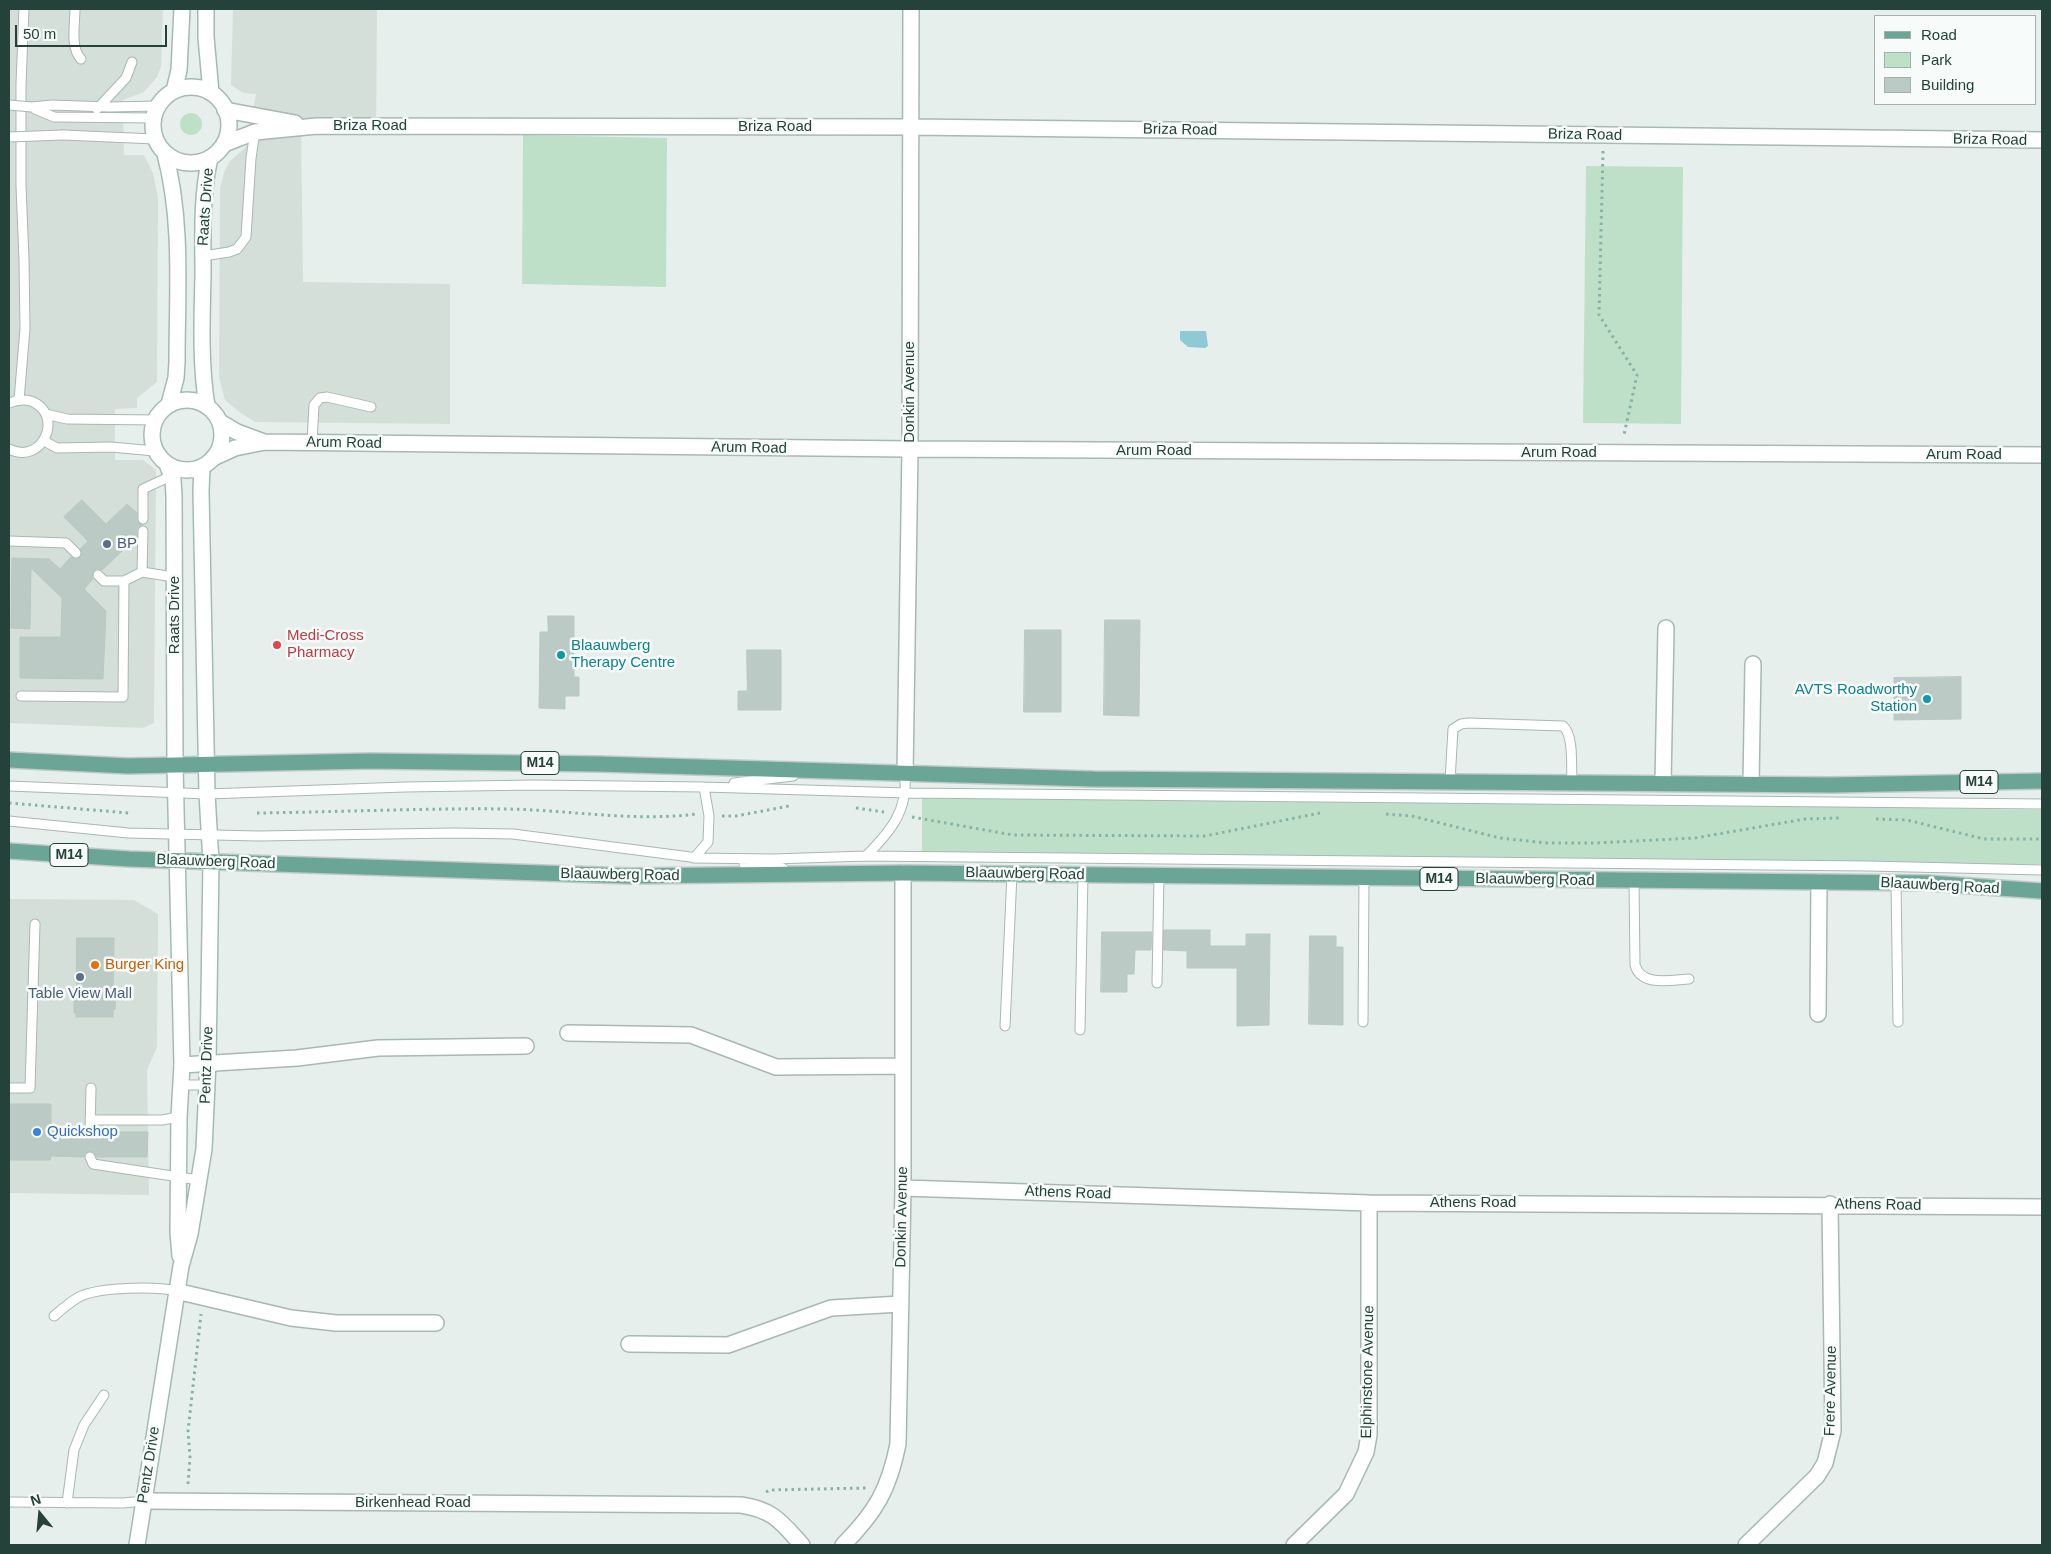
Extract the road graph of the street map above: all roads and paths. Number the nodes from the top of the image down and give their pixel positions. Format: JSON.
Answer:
{"nodes":[{"id":1,"x":24,"y":9,"type":"edge"},
{"id":2,"x":75,"y":9,"type":"edge"},
{"id":3,"x":182,"y":9,"type":"edge"},
{"id":4,"x":206,"y":9,"type":"edge"},
{"id":5,"x":912,"y":9,"type":"edge"},
{"id":6,"x":81,"y":60,"type":"dead end"},
{"id":7,"x":132,"y":62,"type":"dead end"},
{"id":8,"x":174,"y":91,"type":"junction"},
{"id":9,"x":210,"y":93,"type":"junction"},
{"id":10,"x":9,"y":105,"type":"edge"},
{"id":11,"x":98,"y":106,"type":"junction"},
{"id":12,"x":32,"y":107,"type":"junction"},
{"id":13,"x":225,"y":110,"type":"junction"},
{"id":14,"x":155,"y":112,"type":"junction"},
{"id":15,"x":93,"y":117,"type":"junction"},
{"id":16,"x":317,"y":126,"type":"junction"},
{"id":17,"x":910,"y":127,"type":"junction"},
{"id":18,"x":256,"y":132,"type":"junction"},
{"id":19,"x":1603,"y":135,"type":"junction"},
{"id":20,"x":9,"y":137,"type":"edge"},
{"id":21,"x":155,"y":139,"type":"junction"},
{"id":22,"x":2042,"y":140,"type":"edge"},
{"id":23,"x":224,"y":144,"type":"junction"},
{"id":24,"x":165,"y":154,"type":"junction"},
{"id":25,"x":210,"y":158,"type":"junction"},
{"id":26,"x":203,"y":256,"type":"junction"},
{"id":27,"x":19,"y":400,"type":"junction"},
{"id":28,"x":9,"y":404,"type":"edge"},
{"id":29,"x":169,"y":404,"type":"junction"},
{"id":30,"x":206,"y":406,"type":"junction"},
{"id":31,"x":371,"y":407,"type":"dead end"},
{"id":32,"x":46,"y":414,"type":"junction"},
{"id":33,"x":155,"y":420,"type":"junction"},
{"id":34,"x":220,"y":422,"type":"junction"},
{"id":35,"x":44,"y":441,"type":"junction"},
{"id":36,"x":265,"y":442,"type":"junction"},
{"id":37,"x":312,"y":442,"type":"junction"},
{"id":38,"x":9,"y":449,"type":"edge"},
{"id":39,"x":910,"y":449,"type":"junction"},
{"id":40,"x":155,"y":451,"type":"junction"},
{"id":41,"x":1620,"y":453,"type":"junction"},
{"id":42,"x":2042,"y":456,"type":"edge"},
{"id":43,"x":208,"y":462,"type":"junction"},
{"id":44,"x":169,"y":470,"type":"junction"},
{"id":45,"x":143,"y":520,"type":"dead end"},
{"id":46,"x":143,"y":531,"type":"dead end"},
{"id":47,"x":9,"y":541,"type":"edge"},
{"id":48,"x":76,"y":553,"type":"dead end"},
{"id":49,"x":142,"y":572,"type":"junction"},
{"id":50,"x":98,"y":575,"type":"dead end"},
{"id":51,"x":174,"y":577,"type":"junction"},
{"id":52,"x":124,"y":581,"type":"junction"},
{"id":53,"x":1666,"y":628,"type":"dead end"},
{"id":54,"x":1752,"y":664,"type":"dead end"},
{"id":55,"x":21,"y":696,"type":"dead end"},
{"id":56,"x":9,"y":760,"type":"edge"},
{"id":57,"x":207,"y":765,"type":"junction"},
{"id":58,"x":175,"y":766,"type":"junction"},
{"id":59,"x":824,"y":772,"type":"junction"},
{"id":60,"x":905,"y":775,"type":"junction"},
{"id":61,"x":1450,"y":781,"type":"junction"},
{"id":62,"x":2042,"y":781,"type":"edge"},
{"id":63,"x":1572,"y":782,"type":"junction"},
{"id":64,"x":1663,"y":783,"type":"junction"},
{"id":65,"x":1751,"y":784,"type":"junction"},
{"id":66,"x":9,"y":786,"type":"edge"},
{"id":67,"x":704,"y":787,"type":"junction"},
{"id":68,"x":176,"y":793,"type":"junction"},
{"id":69,"x":907,"y":793,"type":"junction"},
{"id":70,"x":207,"y":794,"type":"junction"},
{"id":71,"x":9,"y":803,"type":"edge"},
{"id":72,"x":2042,"y":804,"type":"edge"},
{"id":73,"x":791,"y":806,"type":"dead end"},
{"id":74,"x":848,"y":807,"type":"dead end"},
{"id":75,"x":129,"y":813,"type":"dead end"},
{"id":76,"x":257,"y":813,"type":"dead end"},
{"id":77,"x":1325,"y":813,"type":"dead end"},
{"id":78,"x":898,"y":814,"type":"junction"},
{"id":79,"x":1384,"y":814,"type":"dead end"},
{"id":80,"x":709,"y":816,"type":"junction"},
{"id":81,"x":1848,"y":818,"type":"dead end"},
{"id":82,"x":1873,"y":819,"type":"dead end"},
{"id":83,"x":9,"y":822,"type":"edge"},
{"id":84,"x":176,"y":833,"type":"junction"},
{"id":85,"x":209,"y":835,"type":"junction"},
{"id":86,"x":2042,"y":839,"type":"edge"},
{"id":87,"x":9,"y":851,"type":"edge"},
{"id":88,"x":866,"y":856,"type":"junction"},
{"id":89,"x":694,"y":858,"type":"junction"},
{"id":90,"x":177,"y":860,"type":"junction"},
{"id":91,"x":211,"y":862,"type":"junction"},
{"id":92,"x":2042,"y":870,"type":"edge"},
{"id":93,"x":903,"y":872,"type":"junction"},
{"id":94,"x":835,"y":874,"type":"junction"},
{"id":95,"x":1012,"y":874,"type":"junction"},
{"id":96,"x":1082,"y":874,"type":"junction"},
{"id":97,"x":1159,"y":875,"type":"junction"},
{"id":98,"x":1364,"y":878,"type":"junction"},
{"id":99,"x":1634,"y":881,"type":"junction"},
{"id":100,"x":1819,"y":882,"type":"junction"},
{"id":101,"x":1896,"y":883,"type":"junction"},
{"id":102,"x":2042,"y":891,"type":"edge"},
{"id":103,"x":36,"y":924,"type":"dead end"},
{"id":104,"x":1689,"y":979,"type":"dead end"},
{"id":105,"x":1157,"y":984,"type":"dead end"},
{"id":106,"x":1818,"y":1014,"type":"dead end"},
{"id":107,"x":1363,"y":1022,"type":"dead end"},
{"id":108,"x":1898,"y":1022,"type":"dead end"},
{"id":109,"x":1005,"y":1026,"type":"dead end"},
{"id":110,"x":1080,"y":1030,"type":"dead end"},
{"id":111,"x":568,"y":1033,"type":"dead end"},
{"id":112,"x":526,"y":1046,"type":"dead end"},
{"id":113,"x":208,"y":1062,"type":"junction"},
{"id":114,"x":182,"y":1065,"type":"junction"},
{"id":115,"x":903,"y":1066,"type":"junction"},
{"id":116,"x":181,"y":1085,"type":"junction"},
{"id":117,"x":207,"y":1085,"type":"junction"},
{"id":118,"x":9,"y":1088,"type":"edge"},
{"id":119,"x":90,"y":1088,"type":"dead end"},
{"id":120,"x":179,"y":1117,"type":"junction"},
{"id":121,"x":90,"y":1120,"type":"junction"},
{"id":122,"x":90,"y":1132,"type":"dead end"},
{"id":123,"x":90,"y":1157,"type":"dead end"},
{"id":124,"x":178,"y":1177,"type":"junction"},
{"id":125,"x":199,"y":1180,"type":"junction"},
{"id":126,"x":903,"y":1188,"type":"junction"},
{"id":127,"x":1369,"y":1203,"type":"junction"},
{"id":128,"x":1830,"y":1204,"type":"junction"},
{"id":129,"x":2042,"y":1207,"type":"edge"},
{"id":130,"x":181,"y":1266,"type":"junction"},
{"id":131,"x":176,"y":1291,"type":"junction"},
{"id":132,"x":901,"y":1304,"type":"junction"},
{"id":133,"x":201,"y":1313,"type":"dead end"},
{"id":134,"x":54,"y":1316,"type":"dead end"},
{"id":135,"x":436,"y":1323,"type":"dead end"},
{"id":136,"x":629,"y":1344,"type":"dead end"},
{"id":137,"x":104,"y":1395,"type":"dead end"},
{"id":138,"x":187,"y":1487,"type":"dead end"},
{"id":139,"x":887,"y":1487,"type":"junction"},
{"id":140,"x":144,"y":1501,"type":"junction"},
{"id":141,"x":9,"y":1502,"type":"edge"},
{"id":142,"x":67,"y":1503,"type":"junction"},
{"id":143,"x":741,"y":1505,"type":"junction"},
{"id":144,"x":137,"y":1545,"type":"edge"},
{"id":145,"x":802,"y":1545,"type":"edge"},
{"id":146,"x":843,"y":1545,"type":"edge"},
{"id":147,"x":1294,"y":1545,"type":"edge"},
{"id":148,"x":1746,"y":1545,"type":"edge"}],
"edges":[{"from":1,"to":27,"type":"lane"},
{"from":2,"to":6,"type":"lane"},
{"from":3,"to":8,"type":"street"},
{"from":4,"to":9,"type":"street"},
{"from":5,"to":17,"type":"street","name":"Donkin Avenue"},
{"from":7,"to":11,"type":"lane"},
{"from":8,"to":9,"type":"street"},
{"from":8,"to":14,"type":"street"},
{"from":9,"to":13,"type":"street"},
{"from":10,"to":12,"type":"lane","bridge":true},
{"from":11,"to":12,"type":"lane"},
{"from":11,"to":14,"type":"lane"},
{"from":11,"to":15,"type":"lane"},
{"from":12,"to":15,"type":"lane"},
{"from":13,"to":16,"type":"street","name":"Briza Road"},
{"from":13,"to":23,"type":"street"},
{"from":14,"to":15,"type":"lane"},
{"from":14,"to":21,"type":"street"},
{"from":16,"to":17,"type":"street","name":"Briza Road"},
{"from":16,"to":18,"type":"street","name":"Briza Road"},
{"from":17,"to":19,"type":"street","name":"Briza Road"},
{"from":17,"to":39,"type":"street","name":"Donkin Avenue"},
{"from":18,"to":23,"type":"street","name":"Briza Road"},
{"from":18,"to":26,"type":"lane"},
{"from":19,"to":22,"type":"street","name":"Briza Road"},
{"from":19,"to":41,"type":"path"},
{"from":20,"to":21,"type":"lane","bridge":true},
{"from":21,"to":24,"type":"street"},
{"from":23,"to":25,"type":"street"},
{"from":24,"to":25,"type":"street"},
{"from":24,"to":29,"type":"street","name":"Raats Drive"},
{"from":25,"to":26,"type":"street","name":"Raats Drive"},
{"from":26,"to":30,"type":"street","name":"Raats Drive"},
{"from":27,"to":28,"type":"lane"},
{"from":27,"to":32,"type":"lane"},
{"from":29,"to":30,"type":"street"},
{"from":29,"to":33,"type":"street"},
{"from":30,"to":34,"type":"street"},
{"from":31,"to":37,"type":"lane"},
{"from":32,"to":33,"type":"lane"},
{"from":32,"to":35,"type":"lane"},
{"from":33,"to":40,"type":"street"},
{"from":34,"to":36,"type":"street","name":"Arum Road"},
{"from":34,"to":43,"type":"street"},
{"from":35,"to":38,"type":"lane"},
{"from":35,"to":40,"type":"lane"},
{"from":36,"to":37,"type":"street","name":"Arum Road"},
{"from":36,"to":43,"type":"street","name":"Arum Road"},
{"from":37,"to":39,"type":"street","name":"Arum Road"},
{"from":39,"to":41,"type":"street","name":"Arum Road"},
{"from":39,"to":60,"type":"street","name":"Donkin Avenue"},
{"from":40,"to":44,"type":"street"},
{"from":41,"to":42,"type":"street","name":"Arum Road"},
{"from":43,"to":44,"type":"street"},
{"from":43,"to":57,"type":"street","name":"Raats Drive"},
{"from":44,"to":45,"type":"lane"},
{"from":44,"to":51,"type":"street","name":"Raats Drive"},
{"from":46,"to":49,"type":"lane"},
{"from":47,"to":48,"type":"lane"},
{"from":49,"to":51,"type":"lane"},
{"from":49,"to":52,"type":"lane"},
{"from":50,"to":52,"type":"lane"},
{"from":51,"to":58,"type":"street","name":"Raats Drive"},
{"from":52,"to":55,"type":"lane"},
{"from":53,"to":64,"type":"street"},
{"from":54,"to":65,"type":"street"},
{"from":56,"to":58,"type":"main road","number":"M14"},
{"from":57,"to":58,"type":"main road","number":"M14"},
{"from":57,"to":59,"type":"main road","number":"M14"},
{"from":57,"to":70,"type":"street","name":"Raats Drive"},
{"from":58,"to":68,"type":"street","name":"Raats Drive"},
{"from":59,"to":60,"type":"main road","number":"M14"},
{"from":59,"to":67,"type":"lane"},
{"from":60,"to":61,"type":"main road","number":"M14"},
{"from":60,"to":69,"type":"lane"},
{"from":61,"to":63,"type":"main road","number":"M14"},
{"from":61,"to":63,"type":"lane"},
{"from":62,"to":65,"type":"main road","number":"M14"},
{"from":63,"to":64,"type":"main road","number":"M14"},
{"from":64,"to":65,"type":"main road","number":"M14"},
{"from":66,"to":68,"type":"lane"},
{"from":67,"to":69,"type":"lane"},
{"from":67,"to":70,"type":"lane"},
{"from":67,"to":80,"type":"lane"},
{"from":68,"to":70,"type":"lane"},
{"from":68,"to":84,"type":"street","name":"Raats Drive"},
{"from":69,"to":72,"type":"lane"},
{"from":69,"to":78,"type":"lane"},
{"from":70,"to":85,"type":"street","name":"Pentz Drive"},
{"from":71,"to":75,"type":"path"},
{"from":73,"to":80,"type":"path"},
{"from":74,"to":78,"type":"path"},
{"from":76,"to":80,"type":"path"},
{"from":77,"to":78,"type":"path"},
{"from":78,"to":88,"type":"lane"},
{"from":79,"to":81,"type":"path"},
{"from":80,"to":89,"type":"lane"},
{"from":82,"to":86,"type":"path"},
{"from":83,"to":84,"type":"lane"},
{"from":84,"to":85,"type":"lane"},
{"from":84,"to":90,"type":"street","name":"Pentz Drive"},
{"from":85,"to":89,"type":"lane"},
{"from":85,"to":91,"type":"street","name":"Pentz Drive"},
{"from":87,"to":90,"type":"main road","name":"Blaauwberg Road","number":"M14"},
{"from":88,"to":89,"type":"lane"},
{"from":88,"to":92,"type":"lane"},
{"from":89,"to":94,"type":"lane"},
{"from":90,"to":91,"type":"main road","name":"Blaauwberg Road","number":"M14"},
{"from":90,"to":114,"type":"street","name":"Pentz Drive"},
{"from":91,"to":94,"type":"main road","name":"Blaauwberg Road","number":"M14"},
{"from":91,"to":113,"type":"street","name":"Pentz Drive"},
{"from":93,"to":94,"type":"main road","name":"Blaauwberg Road","number":"M14"},
{"from":93,"to":95,"type":"main road","name":"Blaauwberg Road","number":"M14"},
{"from":93,"to":115,"type":"street","name":"Donkin Avenue"},
{"from":95,"to":96,"type":"main road","name":"Blaauwberg Road","number":"M14"},
{"from":95,"to":109,"type":"lane"},
{"from":96,"to":97,"type":"main road","name":"Blaauwberg Road","number":"M14"},
{"from":96,"to":110,"type":"lane"},
{"from":97,"to":98,"type":"main road","name":"Blaauwberg Road","number":"M14"},
{"from":97,"to":105,"type":"lane"},
{"from":98,"to":99,"type":"main road","name":"Blaauwberg Road","number":"M14"},
{"from":98,"to":107,"type":"lane"},
{"from":99,"to":100,"type":"main road","name":"Blaauwberg Road","number":"M14"},
{"from":99,"to":104,"type":"lane"},
{"from":100,"to":101,"type":"main road","name":"Blaauwberg Road","number":"M14"},
{"from":100,"to":106,"type":"street"},
{"from":101,"to":102,"type":"main road","name":"Blaauwberg Road","number":"M14"},
{"from":101,"to":108,"type":"lane"},
{"from":103,"to":118,"type":"lane"},
{"from":111,"to":115,"type":"street"},
{"from":112,"to":113,"type":"street"},
{"from":113,"to":114,"type":"street"},
{"from":113,"to":117,"type":"street","name":"Pentz Drive"},
{"from":114,"to":116,"type":"street","name":"Pentz Drive"},
{"from":115,"to":126,"type":"street","name":"Donkin Avenue"},
{"from":116,"to":117,"type":"lane"},
{"from":116,"to":120,"type":"street","name":"Pentz Drive"},
{"from":117,"to":125,"type":"street","name":"Pentz Drive"},
{"from":119,"to":121,"type":"lane"},
{"from":120,"to":121,"type":"lane"},
{"from":120,"to":124,"type":"street","name":"Pentz Drive"},
{"from":121,"to":122,"type":"lane"},
{"from":123,"to":124,"type":"lane"},
{"from":124,"to":125,"type":"lane"},
{"from":124,"to":130,"type":"street","name":"Pentz Drive"},
{"from":125,"to":130,"type":"street","name":"Pentz Drive"},
{"from":126,"to":127,"type":"street","name":"Athens Road"},
{"from":126,"to":132,"type":"street","name":"Donkin Avenue"},
{"from":127,"to":128,"type":"street","name":"Athens Road"},
{"from":127,"to":147,"type":"street","name":"Elphinstone Avenue"},
{"from":128,"to":129,"type":"street","name":"Athens Road"},
{"from":128,"to":148,"type":"street","name":"Frere Avenue"},
{"from":130,"to":131,"type":"street","name":"Pentz Drive"},
{"from":131,"to":134,"type":"lane"},
{"from":131,"to":135,"type":"street"},
{"from":131,"to":140,"type":"street","name":"Pentz Drive"},
{"from":132,"to":136,"type":"street"},
{"from":132,"to":139,"type":"street","name":"Donkin Avenue"},
{"from":133,"to":138,"type":"path"},
{"from":137,"to":142,"type":"lane"},
{"from":139,"to":143,"type":"path"},
{"from":139,"to":146,"type":"street","name":"Donkin Avenue"},
{"from":140,"to":142,"type":"lane","name":"Birkenhead Road"},
{"from":140,"to":143,"type":"street","name":"Birkenhead Road"},
{"from":140,"to":144,"type":"street","name":"Pentz Drive"},
{"from":141,"to":142,"type":"lane","name":"Birkenhead Road"},
{"from":143,"to":145,"type":"street","name":"Birkenhead Road"}]}
